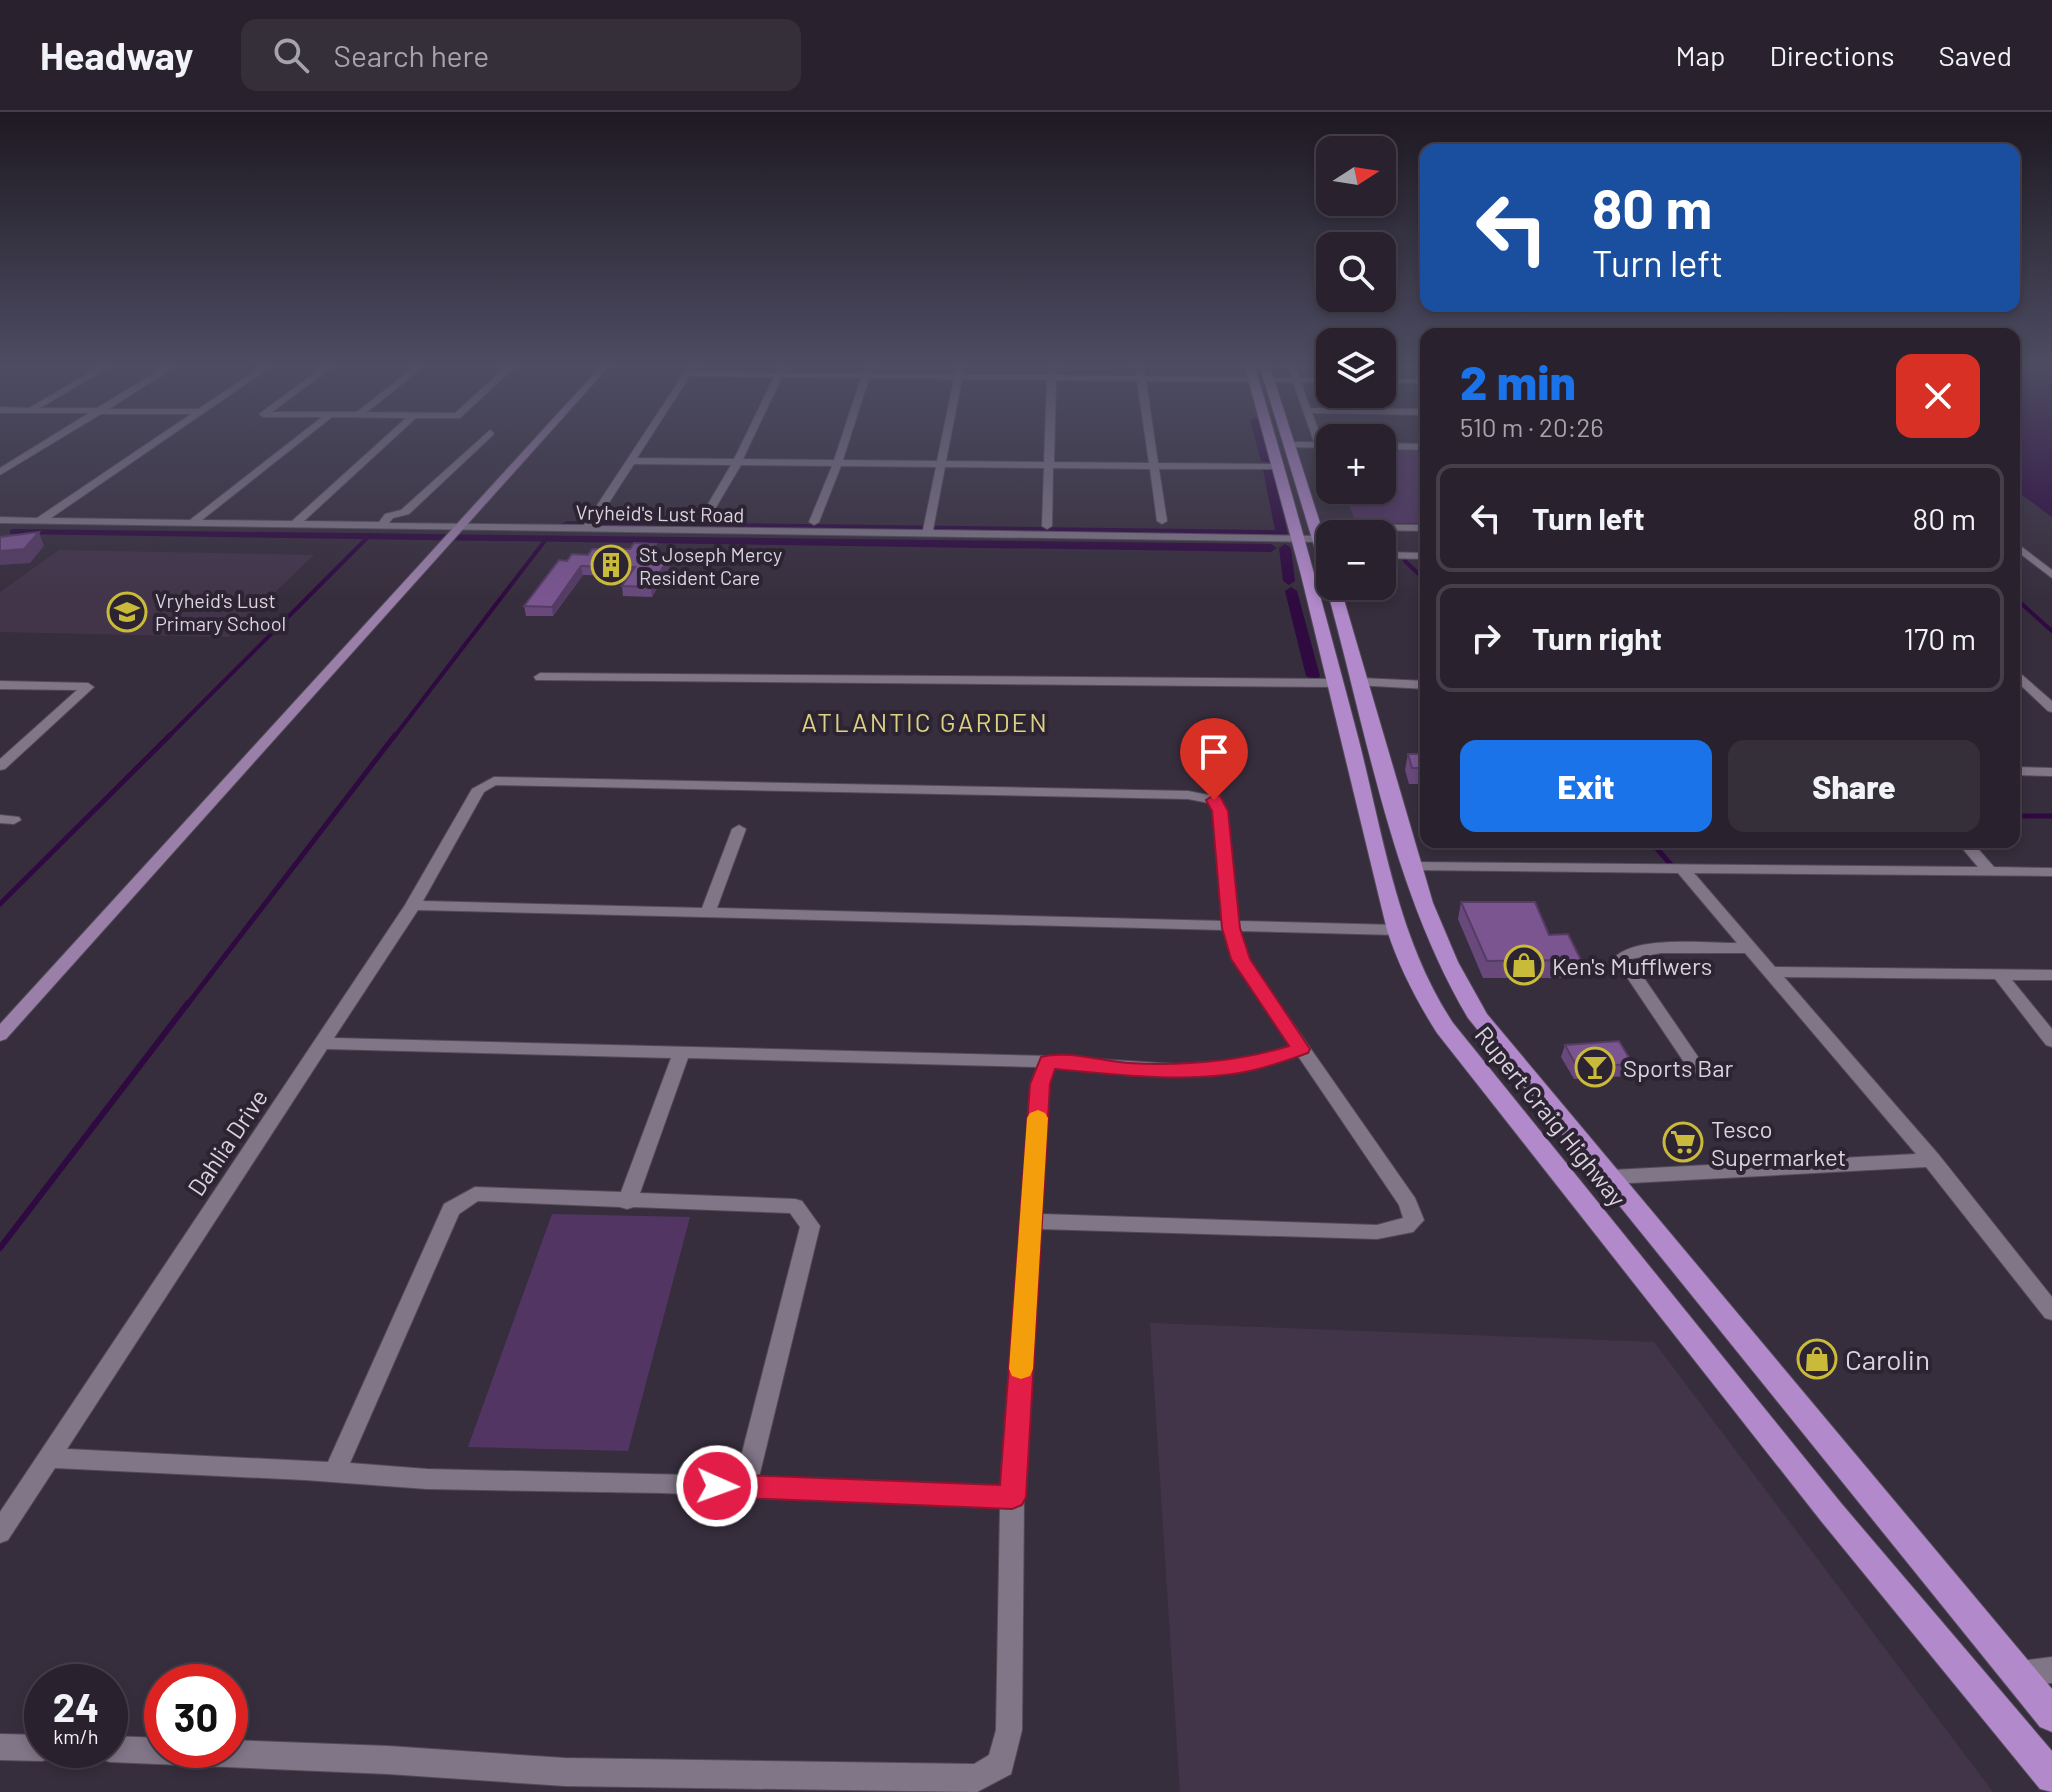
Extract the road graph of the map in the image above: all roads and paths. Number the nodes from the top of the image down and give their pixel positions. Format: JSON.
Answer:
{"nodes":[{"id":1,"x":48,"y":442,"type":"edge"},
{"id":2,"x":156,"y":442,"type":"edge"},
{"id":3,"x":295,"y":442,"type":"edge"},
{"id":4,"x":384,"y":442,"type":"edge"},
{"id":5,"x":480,"y":442,"type":"edge"},
{"id":6,"x":537,"y":442,"type":"edge"},
{"id":7,"x":641,"y":442,"type":"edge"},
{"id":8,"x":747,"y":442,"type":"edge"},
{"id":9,"x":844,"y":442,"type":"edge"},
{"id":10,"x":947,"y":442,"type":"edge"},
{"id":11,"x":1048,"y":442,"type":"edge"},
{"id":12,"x":1150,"y":442,"type":"edge"},
{"id":13,"x":1274,"y":442,"type":"edge"},
{"id":14,"x":1291,"y":445,"type":"joint"},
{"id":15,"x":1316,"y":445,"type":"edge"},
{"id":16,"x":1396,"y":446,"type":"edge"},
{"id":17,"x":1420,"y":447,"type":"edge"},
{"id":18,"x":629,"y":461,"type":"junction"},
{"id":19,"x":737,"y":463,"type":"junction"},
{"id":20,"x":837,"y":464,"type":"junction"},
{"id":21,"x":943,"y":464,"type":"junction"},
{"id":22,"x":1047,"y":465,"type":"junction"},
{"id":23,"x":1154,"y":466,"type":"junction"},
{"id":24,"x":1279,"y":467,"type":"junction"},
{"id":25,"x":0,"y":472,"type":"edge"},
{"id":26,"x":710,"y":509,"type":"dead end"},
{"id":27,"x":204,"y":513,"type":"junction"},
{"id":28,"x":304,"y":515,"type":"junction"},
{"id":29,"x":389,"y":516,"type":"junction"},
{"id":30,"x":0,"y":520,"type":"edge"},
{"id":31,"x":19,"y":521,"type":"junction"},
{"id":32,"x":39,"y":521,"type":"junction"},
{"id":33,"x":1162,"y":521,"type":"dead end"},
{"id":34,"x":105,"y":522,"type":"junction"},
{"id":35,"x":814,"y":522,"type":"dead end"},
{"id":36,"x":191,"y":524,"type":"junction"},
{"id":37,"x":294,"y":525,"type":"junction"},
{"id":38,"x":381,"y":526,"type":"junction"},
{"id":39,"x":588,"y":526,"type":"junction"},
{"id":40,"x":1047,"y":526,"type":"dead end"},
{"id":41,"x":1420,"y":528,"type":"edge"},
{"id":42,"x":928,"y":530,"type":"junction"},
{"id":43,"x":456,"y":533,"type":"junction"},
{"id":44,"x":0,"y":534,"type":"edge"},
{"id":45,"x":1311,"y":535,"type":"junction"},
{"id":46,"x":2020,"y":536,"type":"edge"},
{"id":47,"x":2029,"y":536,"type":"dead end"},
{"id":48,"x":1316,"y":541,"type":"edge"},
{"id":49,"x":2020,"y":549,"type":"edge"},
{"id":50,"x":1396,"y":555,"type":"edge"},
{"id":51,"x":1420,"y":556,"type":"edge"},
{"id":52,"x":2020,"y":564,"type":"edge"},
{"id":53,"x":2039,"y":564,"type":"junction"},
{"id":54,"x":2052,"y":575,"type":"edge"},
{"id":55,"x":1335,"y":600,"type":"edge"},
{"id":56,"x":540,"y":677,"type":"dead end"},
{"id":57,"x":2020,"y":677,"type":"edge"},
{"id":58,"x":1349,"y":682,"type":"junction"},
{"id":59,"x":0,"y":685,"type":"edge"},
{"id":60,"x":1420,"y":685,"type":"edge"},
{"id":61,"x":2035,"y":691,"type":"junction"},
{"id":62,"x":2052,"y":691,"type":"edge"},
{"id":63,"x":2052,"y":708,"type":"edge"},
{"id":64,"x":0,"y":766,"type":"edge"},
{"id":65,"x":2020,"y":771,"type":"edge"},
{"id":66,"x":2052,"y":772,"type":"edge"},
{"id":67,"x":739,"y":829,"type":"dead end"},
{"id":68,"x":1969,"y":848,"type":"edge"},
{"id":69,"x":1411,"y":866,"type":"junction"},
{"id":70,"x":1683,"y":869,"type":"junction"},
{"id":71,"x":1990,"y":872,"type":"junction"},
{"id":72,"x":2052,"y":872,"type":"edge"},
{"id":73,"x":413,"y":905,"type":"junction"},
{"id":74,"x":707,"y":914,"type":"junction"},
{"id":75,"x":1231,"y":928,"type":"junction"},
{"id":76,"x":1397,"y":930,"type":"junction"},
{"id":77,"x":1747,"y":948,"type":"junction"},
{"id":78,"x":1768,"y":972,"type":"junction"},
{"id":79,"x":2000,"y":975,"type":"junction"},
{"id":80,"x":2052,"y":975,"type":"edge"},
{"id":81,"x":0,"y":1035,"type":"edge"},
{"id":82,"x":2052,"y":1041,"type":"edge"},
{"id":83,"x":323,"y":1043,"type":"junction"},
{"id":84,"x":1301,"y":1049,"type":"junction"},
{"id":85,"x":682,"y":1051,"type":"junction"},
{"id":86,"x":1048,"y":1062,"type":"junction"},
{"id":87,"x":1698,"y":1070,"type":"dead end"},
{"id":88,"x":1932,"y":1160,"type":"junction"},
{"id":89,"x":1612,"y":1177,"type":"junction"},
{"id":90,"x":627,"y":1202,"type":"junction"},
{"id":91,"x":1031,"y":1221,"type":"junction"},
{"id":92,"x":2052,"y":1312,"type":"edge"},
{"id":93,"x":48,"y":1458,"type":"junction"},
{"id":94,"x":335,"y":1472,"type":"junction"},
{"id":95,"x":745,"y":1487,"type":"junction"},
{"id":96,"x":1012,"y":1497,"type":"junction"},
{"id":97,"x":0,"y":1532,"type":"edge"},
{"id":98,"x":2052,"y":1670,"type":"edge"},
{"id":99,"x":2017,"y":1674,"type":"junction"},
{"id":100,"x":2052,"y":1715,"type":"edge"},
{"id":101,"x":0,"y":1747,"type":"edge"},
{"id":102,"x":24,"y":1748,"type":"edge"},
{"id":103,"x":128,"y":1750,"type":"edge"},
{"id":104,"x":2052,"y":1777,"type":"edge"}],
"edges":[{"from":1,"to":25,"type":"street"},
{"from":2,"to":32,"type":"street"},
{"from":3,"to":27,"type":"street"},
{"from":4,"to":28,"type":"street"},
{"from":5,"to":29,"type":"street"},
{"from":6,"to":43,"type":"main road"},
{"from":7,"to":18,"type":"street"},
{"from":8,"to":19,"type":"street"},
{"from":9,"to":20,"type":"street"},
{"from":10,"to":21,"type":"street"},
{"from":11,"to":22,"type":"street"},
{"from":12,"to":23,"type":"street"},
{"from":13,"to":24,"type":"main road","name":"Rupert Craig Highway"},
{"from":14,"to":15,"type":"street"},
{"from":14,"to":45,"type":"main road","name":"Rupert Craig Highway"},
{"from":16,"to":17,"type":"street"},
{"from":18,"to":19,"type":"street"},
{"from":18,"to":39,"type":"street"},
{"from":19,"to":20,"type":"street"},
{"from":19,"to":26,"type":"street"},
{"from":20,"to":21,"type":"street"},
{"from":20,"to":35,"type":"street"},
{"from":21,"to":22,"type":"street"},
{"from":21,"to":42,"type":"street"},
{"from":22,"to":23,"type":"street"},
{"from":22,"to":40,"type":"street"},
{"from":23,"to":24,"type":"street"},
{"from":23,"to":33,"type":"street"},
{"from":24,"to":45,"type":"main road","name":"Rupert Craig Highway"},
{"from":27,"to":28,"type":"street"},
{"from":27,"to":34,"type":"street"},
{"from":27,"to":36,"type":"street"},
{"from":28,"to":29,"type":"street"},
{"from":28,"to":37,"type":"street"},
{"from":29,"to":38,"type":"street"},
{"from":30,"to":31,"type":"street","name":"Vryheid's Lust Road"},
{"from":31,"to":32,"type":"street","name":"Vryheid's Lust Road"},
{"from":31,"to":44,"type":"street"},
{"from":32,"to":34,"type":"street","name":"Vryheid's Lust Road"},
{"from":34,"to":36,"type":"street","name":"Vryheid's Lust Road"},
{"from":36,"to":37,"type":"street","name":"Vryheid's Lust Road"},
{"from":37,"to":38,"type":"street","name":"Vryheid's Lust Road"},
{"from":38,"to":43,"type":"street","name":"Vryheid's Lust Road"},
{"from":39,"to":42,"type":"street","name":"Vryheid's Lust Road"},
{"from":39,"to":43,"type":"street","name":"Vryheid's Lust Road"},
{"from":41,"to":45,"type":"street","name":"Vryheid's Lust Road"},
{"from":42,"to":45,"type":"street","name":"Vryheid's Lust Road"},
{"from":43,"to":81,"type":"main road"},
{"from":45,"to":48,"type":"main road","name":"Rupert Craig Highway"},
{"from":45,"to":58,"type":"main road","name":"Rupert Craig Highway"},
{"from":46,"to":47,"type":"street"},
{"from":49,"to":53,"type":"street"},
{"from":50,"to":51,"type":"street"},
{"from":52,"to":53,"type":"street"},
{"from":53,"to":54,"type":"street"},
{"from":55,"to":58,"type":"main road","name":"Rupert Craig Highway"},
{"from":56,"to":58,"type":"street"},
{"from":57,"to":61,"type":"street"},
{"from":58,"to":60,"type":"street"},
{"from":58,"to":69,"type":"main road","name":"Rupert Craig Highway"},
{"from":58,"to":76,"type":"main road","name":"Rupert Craig Highway"},
{"from":59,"to":64,"type":"street"},
{"from":61,"to":62,"type":"street"},
{"from":61,"to":63,"type":"street"},
{"from":65,"to":66,"type":"street"},
{"from":67,"to":74,"type":"street"},
{"from":68,"to":71,"type":"street"},
{"from":69,"to":70,"type":"street"},
{"from":69,"to":89,"type":"main road","name":"Rupert Craig Highway"},
{"from":70,"to":71,"type":"street"},
{"from":70,"to":77,"type":"street"},
{"from":71,"to":72,"type":"street"},
{"from":73,"to":74,"type":"street"},
{"from":73,"to":75,"type":"street","name":"Dahlia Drive"},
{"from":73,"to":83,"type":"street","name":"Dahlia Drive"},
{"from":74,"to":75,"type":"street"},
{"from":75,"to":76,"type":"street"},
{"from":75,"to":84,"type":"street"},
{"from":76,"to":104,"type":"main road","name":"Rupert Craig Highway"},
{"from":77,"to":78,"type":"street"},
{"from":77,"to":87,"type":"street"},
{"from":78,"to":79,"type":"street"},
{"from":78,"to":88,"type":"street"},
{"from":79,"to":80,"type":"street"},
{"from":79,"to":82,"type":"street"},
{"from":83,"to":85,"type":"street"},
{"from":83,"to":93,"type":"street","name":"Dahlia Drive"},
{"from":84,"to":86,"type":"street"},
{"from":84,"to":91,"type":"street"},
{"from":85,"to":86,"type":"street"},
{"from":85,"to":90,"type":"street"},
{"from":86,"to":91,"type":"street"},
{"from":88,"to":89,"type":"street"},
{"from":88,"to":92,"type":"street"},
{"from":89,"to":99,"type":"main road","name":"Rupert Craig Highway"},
{"from":90,"to":94,"type":"street"},
{"from":90,"to":95,"type":"street"},
{"from":91,"to":96,"type":"street"},
{"from":93,"to":94,"type":"street"},
{"from":93,"to":97,"type":"street","name":"Dahlia Drive"},
{"from":94,"to":95,"type":"street"},
{"from":95,"to":96,"type":"street"},
{"from":96,"to":103,"type":"street"},
{"from":98,"to":99,"type":"street"},
{"from":99,"to":100,"type":"main road","name":"Rupert Craig Highway"},
{"from":101,"to":102,"type":"street"}]}
